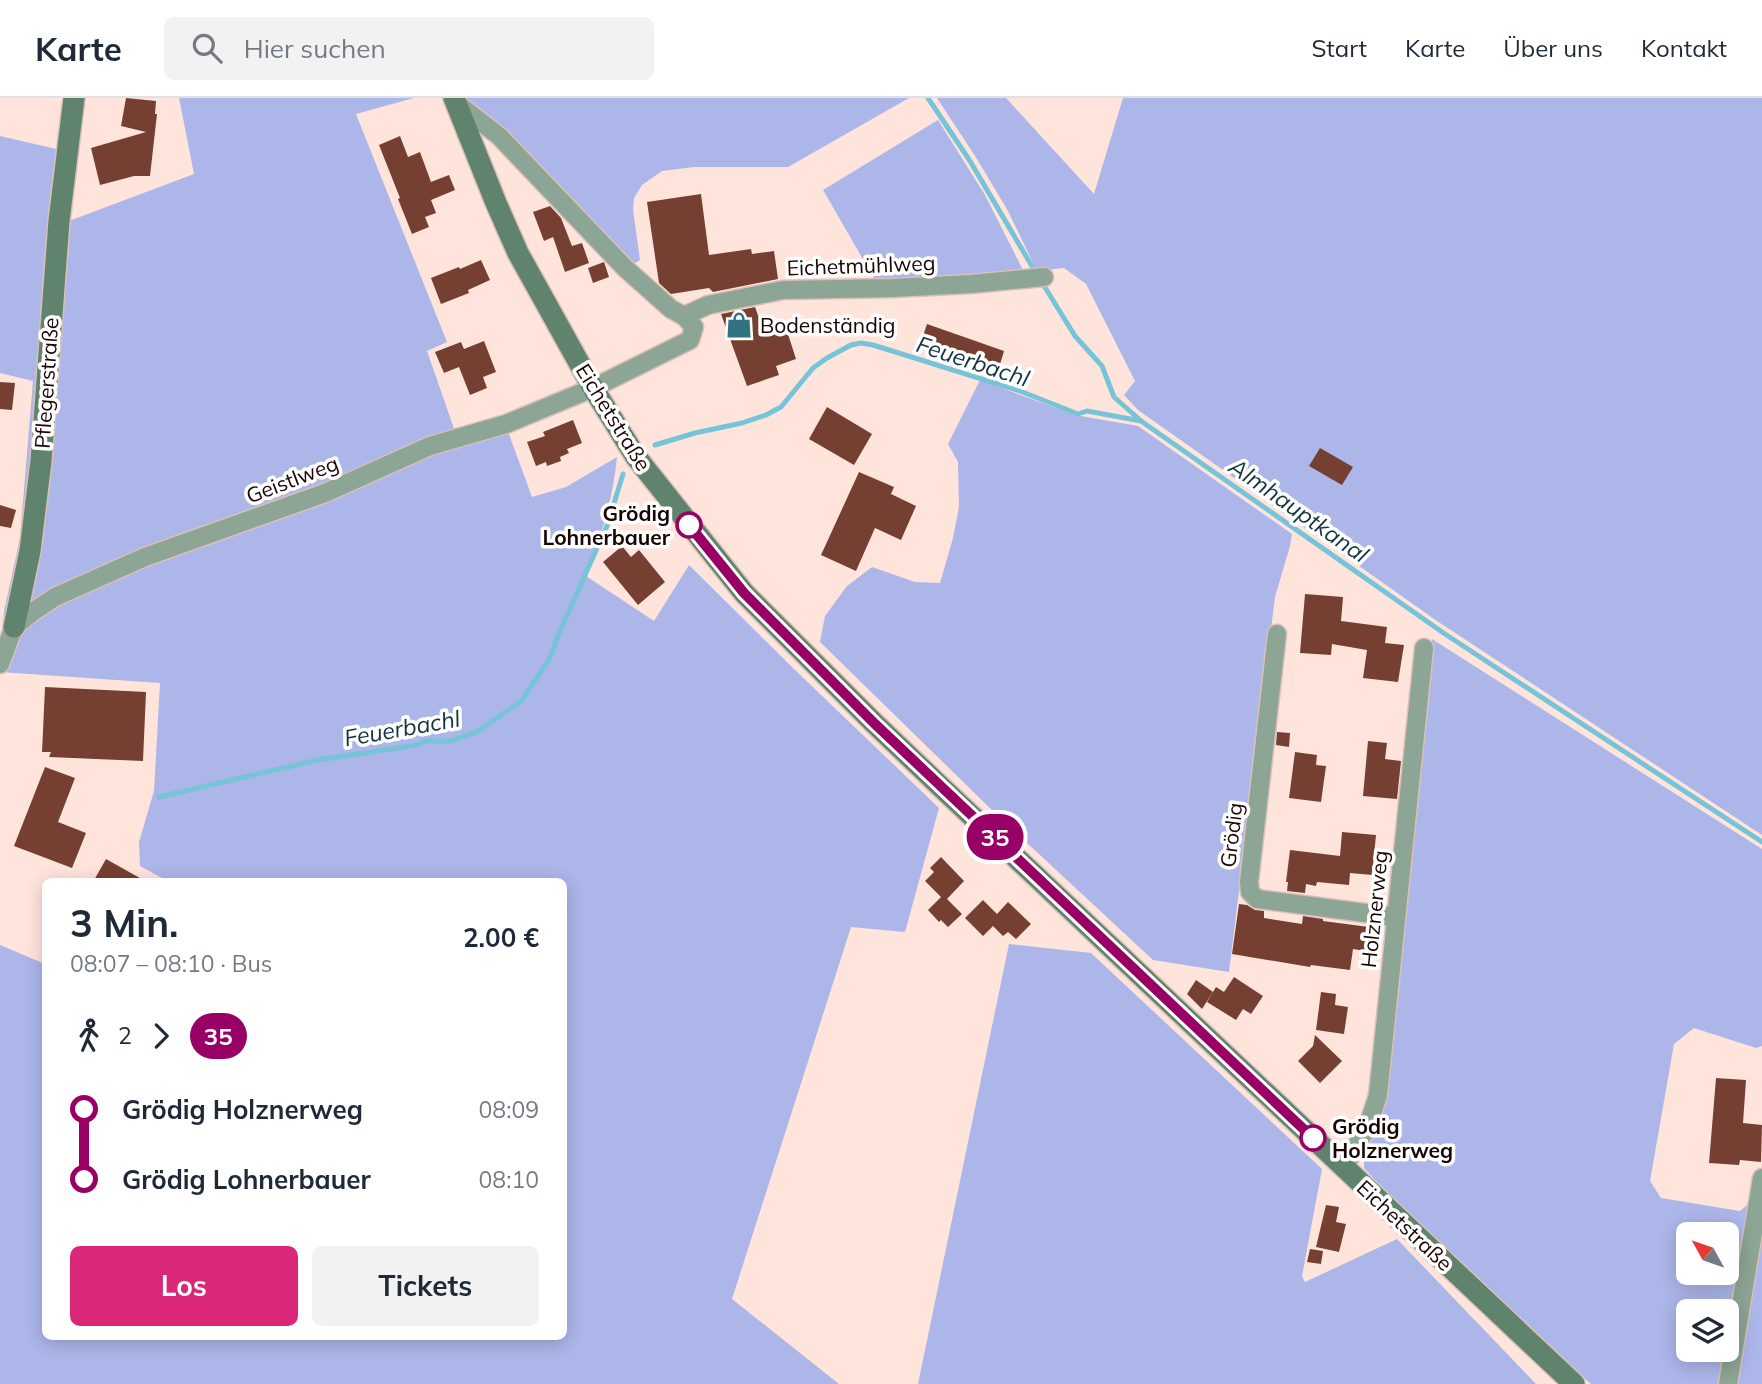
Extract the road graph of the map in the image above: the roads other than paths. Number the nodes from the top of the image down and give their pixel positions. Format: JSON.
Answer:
{"nodes":[{"id":1,"x":74,"y":98,"type":"edge"},
{"id":2,"x":453,"y":100,"type":"edge"},
{"id":3,"x":1037,"y":278,"type":"dead end"},
{"id":4,"x":684,"y":316,"type":"junction"},
{"id":5,"x":593,"y":388,"type":"junction"},
{"id":6,"x":7,"y":625,"type":"edge"},
{"id":7,"x":1277,"y":634,"type":"dead end"},
{"id":8,"x":1424,"y":648,"type":"dead end"},
{"id":9,"x":0,"y":664,"type":"edge"},
{"id":10,"x":1396,"y":917,"type":"junction"},
{"id":11,"x":1344,"y":1167,"type":"junction"},
{"id":12,"x":1762,"y":1178,"type":"edge"},
{"id":13,"x":1574,"y":1384,"type":"edge"},
{"id":14,"x":1728,"y":1384,"type":"edge"}],
"edges":[{"from":1,"to":6,"type":"main road","name":"Pflegerstraße"},
{"from":2,"to":4,"type":"street"},
{"from":2,"to":5,"type":"main road","name":"Eichetstraße"},
{"from":3,"to":4,"type":"street","name":"Eichetmühlweg"},
{"from":4,"to":5,"type":"street"},
{"from":5,"to":6,"type":"street","name":"Geistlweg"},
{"from":5,"to":11,"type":"main road","name":"Eichetstraße"},
{"from":6,"to":9,"type":"street","name":"Pflegerstraße"},
{"from":7,"to":10,"type":"street","name":"Grödig"},
{"from":8,"to":10,"type":"street","name":"Holznerweg"},
{"from":10,"to":11,"type":"street","name":"Holznerweg"},
{"from":11,"to":13,"type":"main road","name":"Eichetstraße"},
{"from":12,"to":14,"type":"street"}]}
